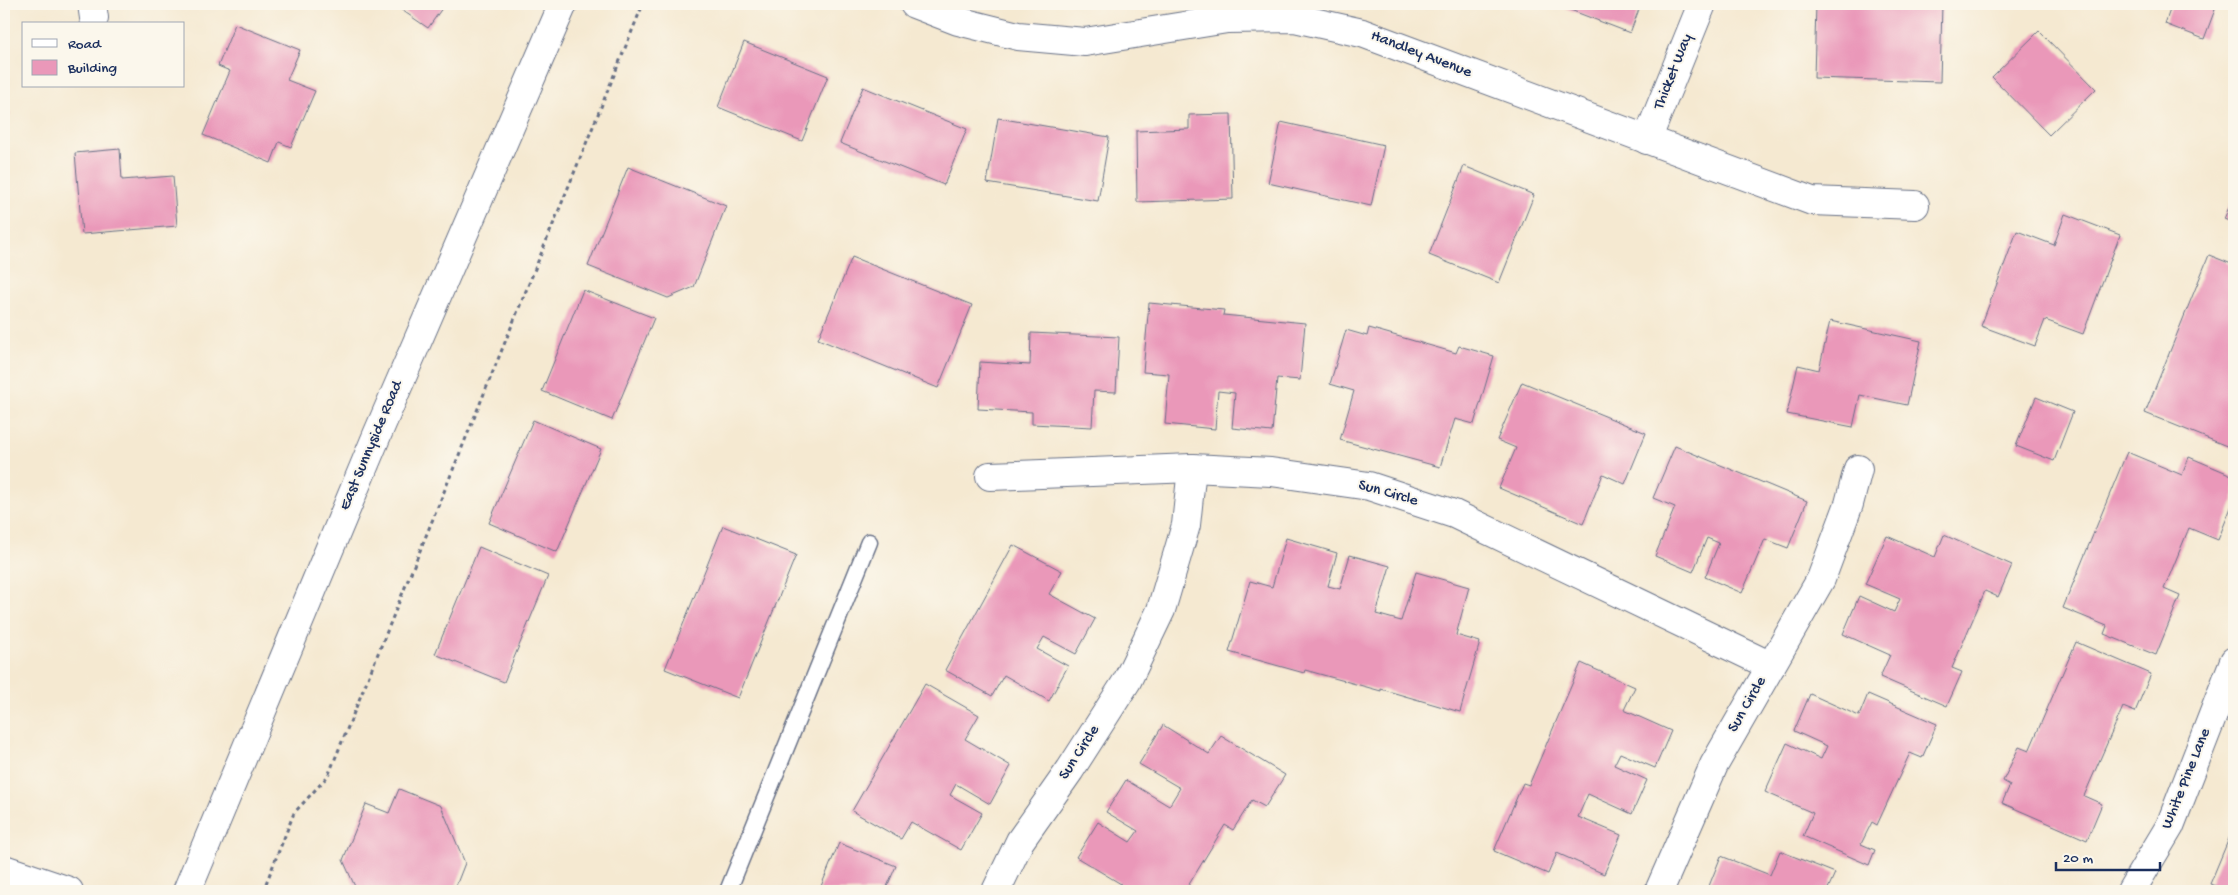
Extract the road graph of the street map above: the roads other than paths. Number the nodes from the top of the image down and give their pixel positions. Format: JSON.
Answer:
{"nodes":[{"id":1,"x":564,"y":4,"type":"edge"},
{"id":2,"x":914,"y":4,"type":"edge"},
{"id":3,"x":1702,"y":4,"type":"edge"},
{"id":4,"x":1647,"y":140,"type":"junction"},
{"id":5,"x":1915,"y":204,"type":"dead end"},
{"id":6,"x":1192,"y":468,"type":"junction"},
{"id":7,"x":1858,"y":469,"type":"dead end"},
{"id":8,"x":990,"y":476,"type":"dead end"},
{"id":9,"x":869,"y":542,"type":"dead end"},
{"id":10,"x":2234,"y":662,"type":"edge"},
{"id":11,"x":1771,"y":666,"type":"junction"},
{"id":12,"x":4,"y":869,"type":"edge"},
{"id":13,"x":69,"y":891,"type":"edge"},
{"id":14,"x":187,"y":891,"type":"edge"},
{"id":15,"x":728,"y":891,"type":"edge"},
{"id":16,"x":996,"y":891,"type":"edge"},
{"id":17,"x":1659,"y":891,"type":"edge"},
{"id":18,"x":2131,"y":891,"type":"edge"}],
"edges":[{"from":1,"to":14,"type":"street","name":"East Sunnyside Road"},
{"from":2,"to":4,"type":"street","name":"Handley Avenue"},
{"from":3,"to":4,"type":"street","name":"Thicket Way"},
{"from":4,"to":5,"type":"street","name":"Handley Avenue"},
{"from":6,"to":8,"type":"street"},
{"from":6,"to":11,"type":"street","name":"Sun Circle"},
{"from":6,"to":16,"type":"street","name":"Sun Circle"},
{"from":7,"to":11,"type":"street"},
{"from":9,"to":15,"type":"lane"},
{"from":10,"to":18,"type":"street","name":"White Pine Lane"},
{"from":11,"to":17,"type":"street","name":"Sun Circle"},
{"from":12,"to":13,"type":"street"}]}
